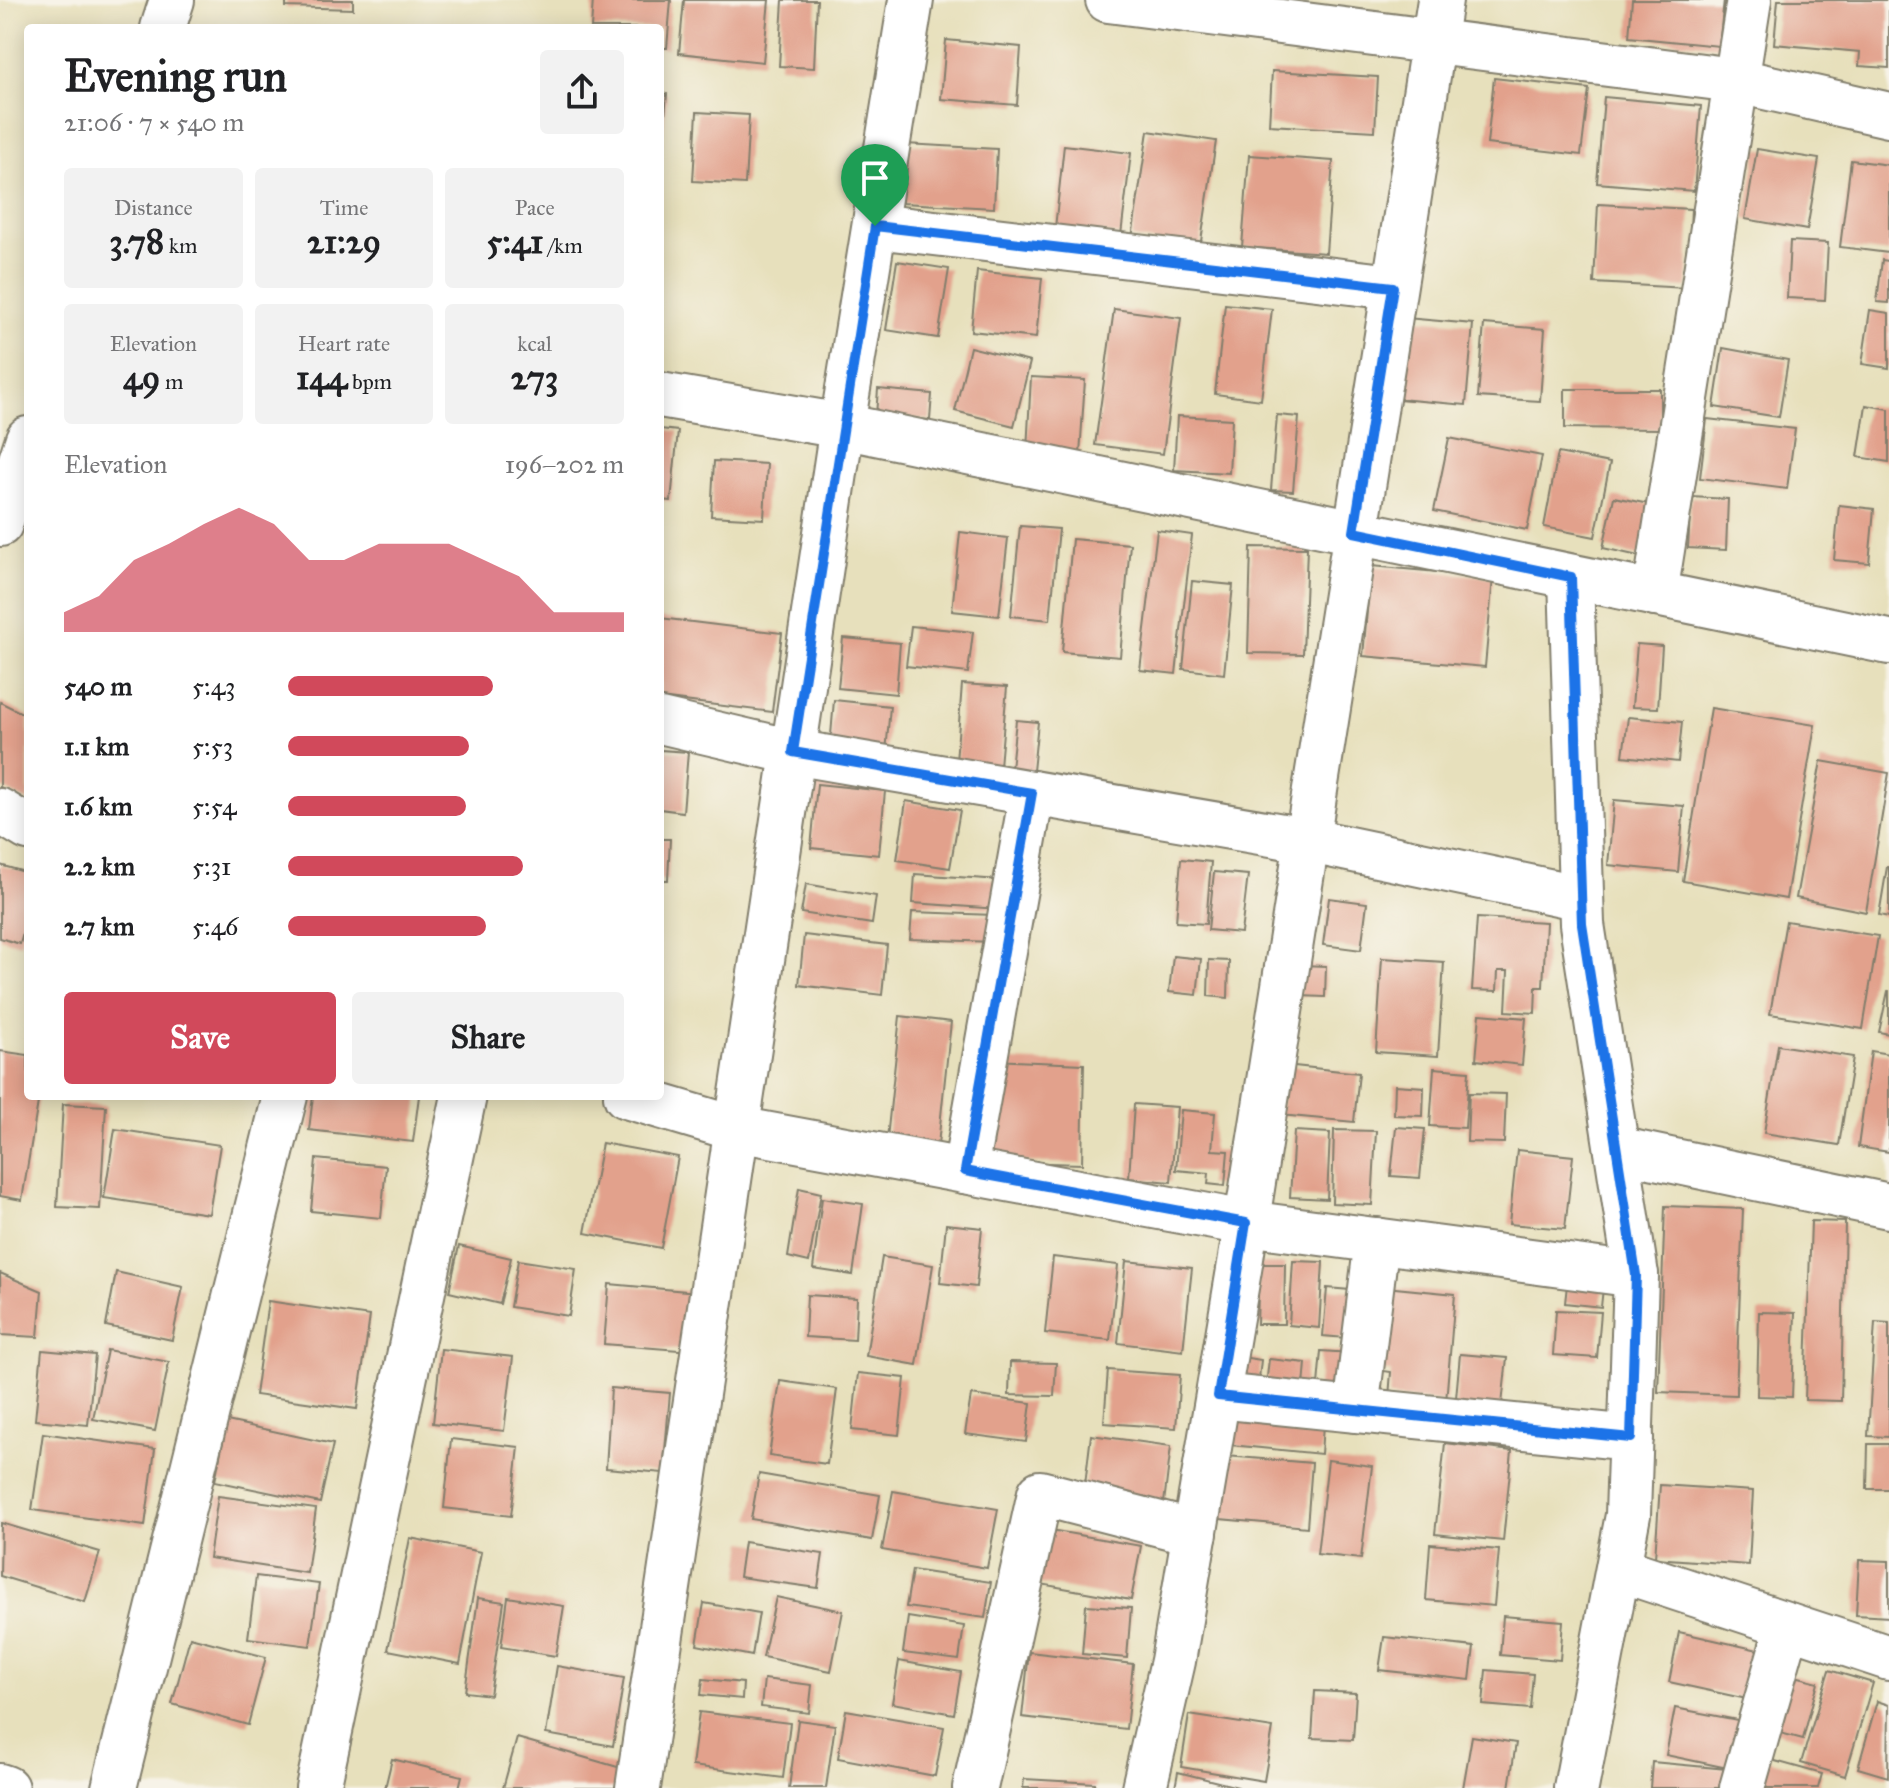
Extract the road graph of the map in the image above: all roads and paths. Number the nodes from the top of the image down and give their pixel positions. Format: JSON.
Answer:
{"nodes":[{"id":1,"x":172,"y":0,"type":"edge"},
{"id":2,"x":911,"y":0,"type":"edge"},
{"id":3,"x":1108,"y":0,"type":"edge"},
{"id":4,"x":1749,"y":0,"type":"edge"},
{"id":5,"x":1436,"y":21,"type":"edge"},
{"id":6,"x":164,"y":24,"type":"edge"},
{"id":7,"x":1734,"y":80,"type":"junction"},
{"id":8,"x":1889,"y":115,"type":"edge"},
{"id":9,"x":875,"y":226,"type":"junction"},
{"id":10,"x":1393,"y":287,"type":"junction"},
{"id":11,"x":664,"y":396,"type":"edge"},
{"id":12,"x":842,"y":426,"type":"junction"},
{"id":13,"x":24,"y":451,"type":"edge"},
{"id":14,"x":0,"y":524,"type":"edge"},
{"id":15,"x":1354,"y":532,"type":"junction"},
{"id":16,"x":1571,"y":577,"type":"junction"},
{"id":17,"x":1655,"y":594,"type":"junction"},
{"id":18,"x":1889,"y":642,"type":"edge"},
{"id":19,"x":664,"y":722,"type":"edge"},
{"id":20,"x":793,"y":752,"type":"junction"},
{"id":21,"x":1032,"y":793,"type":"junction"},
{"id":22,"x":0,"y":811,"type":"edge"},
{"id":23,"x":24,"y":826,"type":"edge"},
{"id":24,"x":1306,"y":840,"type":"junction"},
{"id":25,"x":1581,"y":898,"type":"junction"},
{"id":26,"x":284,"y":1100,"type":"edge"},
{"id":27,"x":463,"y":1100,"type":"edge"},
{"id":28,"x":639,"y":1100,"type":"edge"},
{"id":29,"x":737,"y":1129,"type":"junction"},
{"id":30,"x":1617,"y":1149,"type":"junction"},
{"id":31,"x":965,"y":1171,"type":"junction"},
{"id":32,"x":1889,"y":1206,"type":"edge"},
{"id":33,"x":1246,"y":1223,"type":"junction"},
{"id":34,"x":1377,"y":1240,"type":"junction"},
{"id":35,"x":1636,"y":1275,"type":"junction"},
{"id":36,"x":1218,"y":1396,"type":"junction"},
{"id":37,"x":1356,"y":1410,"type":"junction"},
{"id":38,"x":1631,"y":1438,"type":"junction"},
{"id":39,"x":1195,"y":1533,"type":"junction"},
{"id":40,"x":1619,"y":1569,"type":"junction"},
{"id":41,"x":1788,"y":1625,"type":"junction"},
{"id":42,"x":1889,"y":1658,"type":"edge"},
{"id":43,"x":0,"y":1786,"type":"edge"},
{"id":44,"x":6,"y":1788,"type":"edge"},
{"id":45,"x":114,"y":1788,"type":"edge"},
{"id":46,"x":318,"y":1788,"type":"edge"},
{"id":47,"x":638,"y":1788,"type":"edge"},
{"id":48,"x":975,"y":1788,"type":"edge"},
{"id":49,"x":1144,"y":1788,"type":"edge"},
{"id":50,"x":1576,"y":1788,"type":"edge"},
{"id":51,"x":1742,"y":1788,"type":"edge"}],
"edges":[{"from":1,"to":6,"type":"street"},
{"from":2,"to":9,"type":"street"},
{"from":3,"to":5,"type":"street"},
{"from":4,"to":7,"type":"street"},
{"from":5,"to":7,"type":"street"},
{"from":5,"to":10,"type":"street"},
{"from":7,"to":8,"type":"street"},
{"from":7,"to":17,"type":"street"},
{"from":9,"to":10,"type":"street"},
{"from":9,"to":12,"type":"street"},
{"from":10,"to":15,"type":"street"},
{"from":11,"to":12,"type":"street"},
{"from":12,"to":15,"type":"street"},
{"from":12,"to":20,"type":"street"},
{"from":13,"to":14,"type":"street"},
{"from":15,"to":16,"type":"street"},
{"from":15,"to":24,"type":"street"},
{"from":16,"to":17,"type":"street"},
{"from":16,"to":25,"type":"street"},
{"from":17,"to":18,"type":"street"},
{"from":19,"to":20,"type":"street"},
{"from":20,"to":21,"type":"street"},
{"from":20,"to":29,"type":"street"},
{"from":21,"to":24,"type":"street"},
{"from":21,"to":31,"type":"street"},
{"from":22,"to":23,"type":"street"},
{"from":24,"to":25,"type":"street"},
{"from":24,"to":33,"type":"street"},
{"from":25,"to":30,"type":"street"},
{"from":26,"to":45,"type":"street"},
{"from":27,"to":46,"type":"street"},
{"from":28,"to":29,"type":"street"},
{"from":29,"to":31,"type":"street"},
{"from":29,"to":47,"type":"street"},
{"from":30,"to":32,"type":"street"},
{"from":30,"to":35,"type":"street"},
{"from":31,"to":33,"type":"street"},
{"from":33,"to":34,"type":"street"},
{"from":33,"to":36,"type":"street"},
{"from":34,"to":35,"type":"street"},
{"from":34,"to":37,"type":"street"},
{"from":35,"to":38,"type":"street"},
{"from":36,"to":37,"type":"street"},
{"from":36,"to":39,"type":"street"},
{"from":37,"to":38,"type":"street"},
{"from":38,"to":40,"type":"street"},
{"from":39,"to":48,"type":"street"},
{"from":39,"to":49,"type":"street"},
{"from":40,"to":41,"type":"street"},
{"from":40,"to":50,"type":"street"},
{"from":41,"to":42,"type":"street"},
{"from":41,"to":51,"type":"street"},
{"from":43,"to":44,"type":"street"}]}
